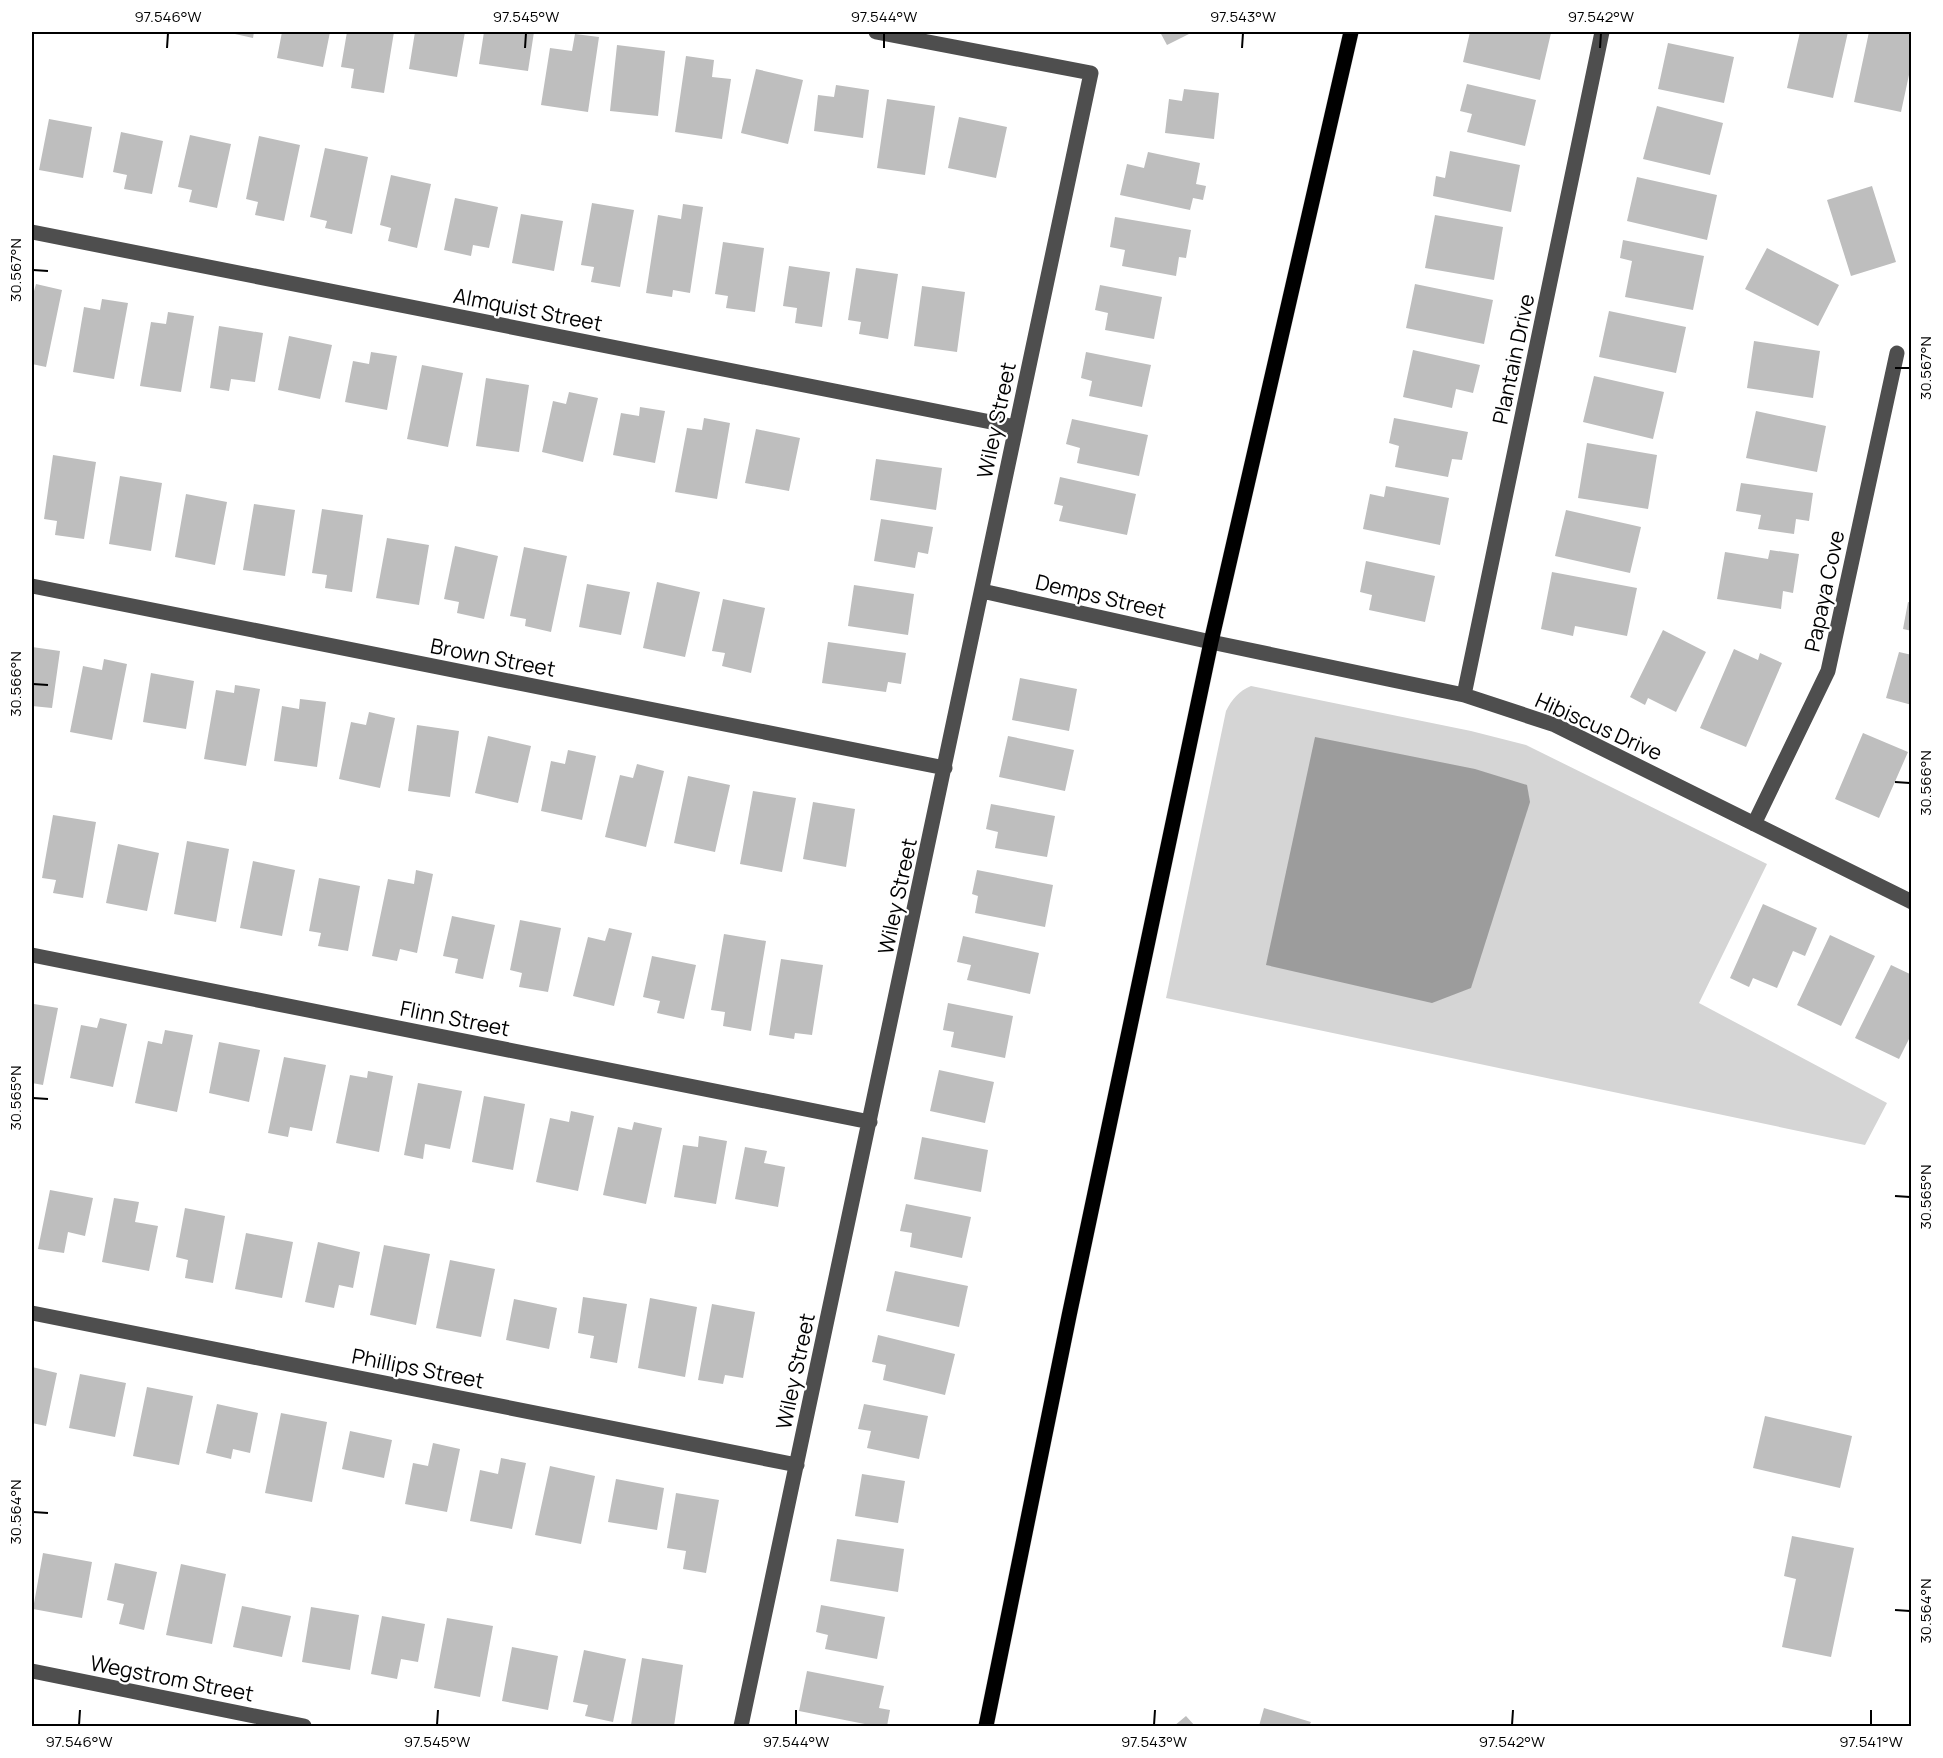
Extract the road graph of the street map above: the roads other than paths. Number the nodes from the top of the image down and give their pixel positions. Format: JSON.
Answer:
{"nodes":[{"id":1,"x":876,"y":32,"type":"edge"},
{"id":2,"x":1351,"y":32,"type":"edge"},
{"id":3,"x":1602,"y":32,"type":"edge"},
{"id":4,"x":32,"y":232,"type":"edge"},
{"id":5,"x":1897,"y":353,"type":"dead end"},
{"id":6,"x":1016,"y":427,"type":"junction"},
{"id":7,"x":32,"y":586,"type":"edge"},
{"id":8,"x":982,"y":591,"type":"junction"},
{"id":9,"x":1211,"y":642,"type":"junction"},
{"id":10,"x":1464,"y":695,"type":"junction"},
{"id":11,"x":945,"y":768,"type":"junction"},
{"id":12,"x":1754,"y":824,"type":"junction"},
{"id":13,"x":1911,"y":902,"type":"edge"},
{"id":14,"x":32,"y":956,"type":"edge"},
{"id":15,"x":870,"y":1122,"type":"junction"},
{"id":16,"x":32,"y":1313,"type":"edge"},
{"id":17,"x":797,"y":1465,"type":"junction"},
{"id":18,"x":32,"y":1671,"type":"edge"},
{"id":19,"x":304,"y":1726,"type":"edge"},
{"id":20,"x":741,"y":1726,"type":"edge"},
{"id":21,"x":986,"y":1726,"type":"edge"}],
"edges":[{"from":1,"to":6,"type":"street","name":"Wiley Street"},
{"from":2,"to":9,"type":"main road"},
{"from":3,"to":10,"type":"street","name":"Plantain Drive"},
{"from":4,"to":6,"type":"street","name":"Almquist Street"},
{"from":5,"to":12,"type":"street","name":"Papaya Cove"},
{"from":6,"to":8,"type":"street","name":"Wiley Street"},
{"from":7,"to":11,"type":"street","name":"Brown Street"},
{"from":8,"to":9,"type":"street","name":"Demps Street"},
{"from":8,"to":11,"type":"street","name":"Wiley Street"},
{"from":9,"to":10,"type":"street","name":"Hibiscus Drive"},
{"from":9,"to":21,"type":"main road"},
{"from":10,"to":12,"type":"street","name":"Hibiscus Drive"},
{"from":11,"to":15,"type":"street","name":"Wiley Street"},
{"from":12,"to":13,"type":"street","name":"Hibiscus Drive"},
{"from":14,"to":15,"type":"street","name":"Flinn Street"},
{"from":15,"to":17,"type":"street","name":"Wiley Street"},
{"from":16,"to":17,"type":"street","name":"Phillips Street"},
{"from":17,"to":20,"type":"street","name":"Wiley Street"},
{"from":18,"to":19,"type":"street","name":"Wegstrom Street"}]}
